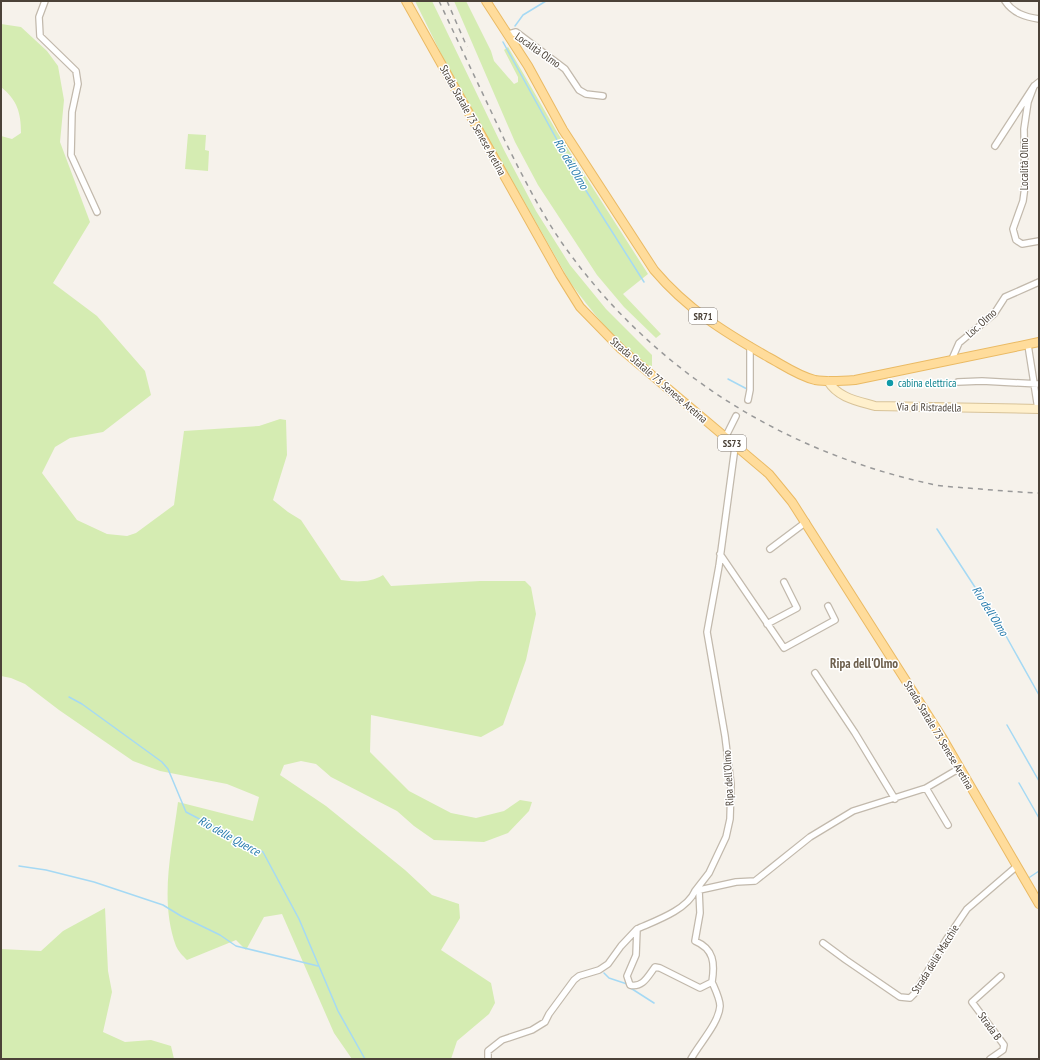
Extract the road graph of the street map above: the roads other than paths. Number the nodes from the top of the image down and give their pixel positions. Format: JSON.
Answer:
{"nodes":[{"id":1,"x":45,"y":1,"type":"edge"},
{"id":2,"x":406,"y":1,"type":"edge"},
{"id":3,"x":486,"y":1,"type":"edge"},
{"id":4,"x":492,"y":1,"type":"edge"},
{"id":5,"x":1005,"y":1,"type":"edge"},
{"id":6,"x":1039,"y":19,"type":"edge"},
{"id":7,"x":502,"y":24,"type":"junction"},
{"id":8,"x":508,"y":34,"type":"junction"},
{"id":9,"x":1039,"y":82,"type":"edge"},
{"id":10,"x":1034,"y":86,"type":"junction"},
{"id":11,"x":603,"y":96,"type":"dead end"},
{"id":12,"x":995,"y":146,"type":"dead end"},
{"id":13,"x":97,"y":212,"type":"dead end"},
{"id":14,"x":1039,"y":241,"type":"edge"},
{"id":15,"x":1039,"y":282,"type":"edge"},
{"id":16,"x":1039,"y":342,"type":"edge"},
{"id":17,"x":1028,"y":345,"type":"junction"},
{"id":18,"x":750,"y":346,"type":"junction"},
{"id":19,"x":952,"y":359,"type":"junction"},
{"id":20,"x":828,"y":381,"type":"junction"},
{"id":21,"x":958,"y":382,"type":"dead end"},
{"id":22,"x":1036,"y":384,"type":"edge"},
{"id":23,"x":748,"y":400,"type":"dead end"},
{"id":24,"x":1039,"y":410,"type":"edge"},
{"id":25,"x":736,"y":416,"type":"dead end"},
{"id":26,"x":725,"y":438,"type":"junction"},
{"id":27,"x":735,"y":447,"type":"junction"},
{"id":28,"x":806,"y":522,"type":"junction"},
{"id":29,"x":770,"y":549,"type":"dead end"},
{"id":30,"x":720,"y":554,"type":"junction"},
{"id":31,"x":784,"y":582,"type":"dead end"},
{"id":32,"x":828,"y":606,"type":"dead end"},
{"id":33,"x":767,"y":624,"type":"junction"},
{"id":34,"x":815,"y":673,"type":"dead end"},
{"id":35,"x":960,"y":768,"type":"junction"},
{"id":36,"x":926,"y":788,"type":"junction"},
{"id":37,"x":895,"y":799,"type":"junction"},
{"id":38,"x":948,"y":825,"type":"dead end"},
{"id":39,"x":1017,"y":866,"type":"junction"},
{"id":40,"x":697,"y":891,"type":"junction"},
{"id":41,"x":1039,"y":904,"type":"edge"},
{"id":42,"x":637,"y":929,"type":"junction"},
{"id":43,"x":823,"y":943,"type":"dead end"},
{"id":44,"x":1001,"y":976,"type":"dead end"},
{"id":45,"x":712,"y":982,"type":"junction"},
{"id":46,"x":488,"y":1059,"type":"edge"},
{"id":47,"x":691,"y":1059,"type":"edge"},
{"id":48,"x":990,"y":1059,"type":"edge"}],
"edges":[{"from":1,"to":13,"type":"street"},
{"from":2,"to":26,"type":"main road","name":"Strada Statale 73 Senese Aretina","number":"SS73"},
{"from":3,"to":7,"type":"main road","number":"SR71"},
{"from":4,"to":7,"type":"main road","number":"SR71"},
{"from":5,"to":6,"type":"street"},
{"from":7,"to":8,"type":"main road","number":"SR71"},
{"from":8,"to":11,"type":"street","name":"Località Olmo"},
{"from":8,"to":18,"type":"main road","number":"SR71"},
{"from":9,"to":10,"type":"street","name":"Località Olmo"},
{"from":10,"to":12,"type":"street","name":"Località Olmo"},
{"from":10,"to":14,"type":"street","name":"Località Olmo"},
{"from":15,"to":19,"type":"street","name":"Loc. Olmo"},
{"from":16,"to":17,"type":"main road","number":"SR71"},
{"from":17,"to":19,"type":"main road","number":"SR71"},
{"from":17,"to":22,"type":"street"},
{"from":18,"to":20,"type":"main road","number":"SR71"},
{"from":18,"to":23,"type":"street"},
{"from":19,"to":20,"type":"main road","number":"SR71"},
{"from":20,"to":24,"type":"street","name":"Via di Ristradella"},
{"from":21,"to":22,"type":"street"},
{"from":22,"to":24,"type":"street"},
{"from":25,"to":26,"type":"street"},
{"from":26,"to":27,"type":"main road","name":"Strada Statale 73 Senese Aretina","number":"SS73"},
{"from":27,"to":28,"type":"main road","name":"Strada Statale 73 Senese Aretina","number":"SS73"},
{"from":27,"to":30,"type":"street","name":"Ripa dell'Olmo"},
{"from":28,"to":29,"type":"street"},
{"from":28,"to":35,"type":"main road","name":"Strada Statale 73 Senese Aretina","number":"SS73"},
{"from":30,"to":33,"type":"street"},
{"from":30,"to":40,"type":"street","name":"Ripa dell'Olmo"},
{"from":31,"to":33,"type":"street"},
{"from":32,"to":33,"type":"street"},
{"from":34,"to":37,"type":"street"},
{"from":35,"to":36,"type":"street"},
{"from":35,"to":39,"type":"main road","name":"Strada Statale 73 Senese Aretina","number":"SS73"},
{"from":36,"to":37,"type":"street"},
{"from":36,"to":38,"type":"street"},
{"from":37,"to":40,"type":"street"},
{"from":39,"to":41,"type":"main road","name":"Strada Statale 73 Senese Aretina","number":"SS73"},
{"from":39,"to":43,"type":"street","name":"Strada delle Macchie"},
{"from":40,"to":42,"type":"street","name":"Ripa dell'Olmo"},
{"from":40,"to":45,"type":"street"},
{"from":42,"to":45,"type":"street"},
{"from":42,"to":46,"type":"street"},
{"from":44,"to":48,"type":"street","name":"Strada B"},
{"from":45,"to":47,"type":"street"}]}
